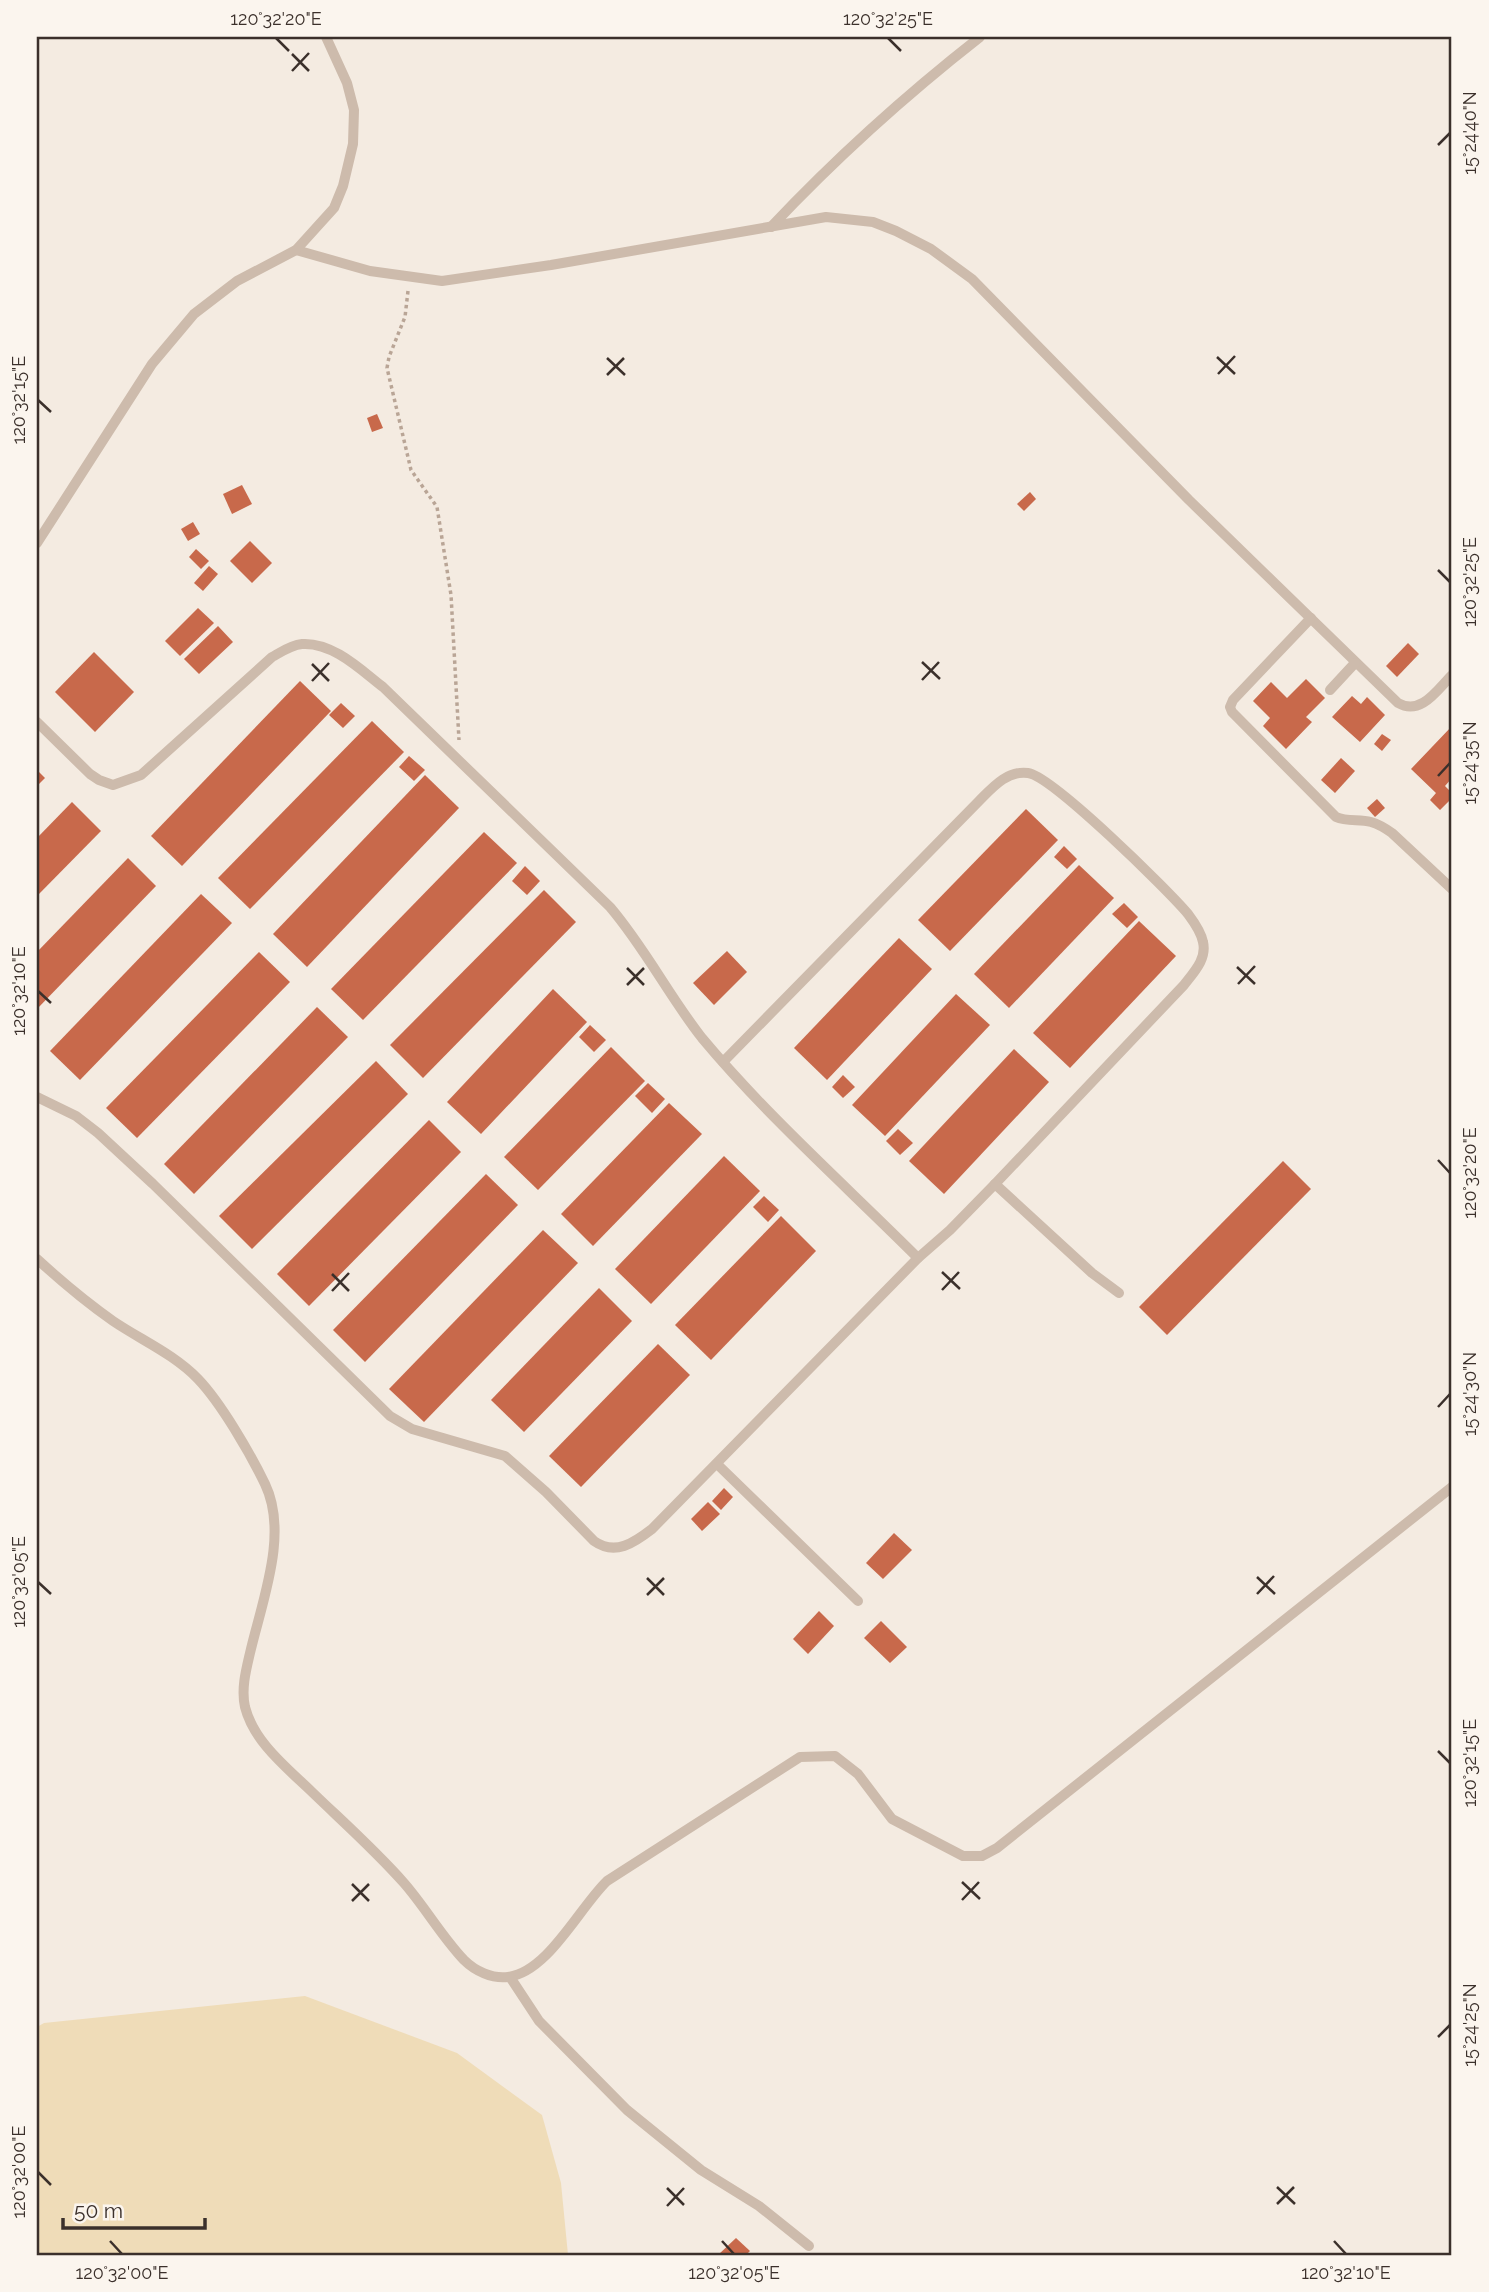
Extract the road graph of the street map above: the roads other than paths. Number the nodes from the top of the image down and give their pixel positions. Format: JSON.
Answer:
{"nodes":[{"id":1,"x":326,"y":37,"type":"edge"},
{"id":2,"x":980,"y":37,"type":"edge"},
{"id":3,"x":771,"y":227,"type":"junction"},
{"id":4,"x":296,"y":250,"type":"junction"},
{"id":5,"x":37,"y":543,"type":"edge"},
{"id":6,"x":1311,"y":618,"type":"junction"},
{"id":7,"x":1355,"y":663,"type":"junction"},
{"id":8,"x":1452,"y":675,"type":"edge"},
{"id":9,"x":1331,"y":690,"type":"dead end"},
{"id":10,"x":37,"y":722,"type":"edge"},
{"id":11,"x":1452,"y":889,"type":"edge"},
{"id":12,"x":723,"y":1062,"type":"junction"},
{"id":13,"x":37,"y":1097,"type":"edge"},
{"id":14,"x":995,"y":1184,"type":"junction"},
{"id":15,"x":918,"y":1258,"type":"junction"},
{"id":16,"x":37,"y":1259,"type":"edge"},
{"id":17,"x":1119,"y":1293,"type":"dead end"},
{"id":18,"x":717,"y":1464,"type":"junction"},
{"id":19,"x":1452,"y":1487,"type":"edge"},
{"id":20,"x":858,"y":1601,"type":"dead end"},
{"id":21,"x":510,"y":1977,"type":"junction"},
{"id":22,"x":809,"y":2246,"type":"dead end"}],
"edges":[{"from":1,"to":4,"type":"lane"},
{"from":2,"to":3,"type":"lane"},
{"from":3,"to":4,"type":"lane"},
{"from":3,"to":6,"type":"lane"},
{"from":4,"to":5,"type":"lane"},
{"from":6,"to":7,"type":"lane"},
{"from":6,"to":11,"type":"lane"},
{"from":7,"to":8,"type":"lane"},
{"from":7,"to":9,"type":"lane"},
{"from":10,"to":12,"type":"lane"},
{"from":12,"to":14,"type":"lane"},
{"from":12,"to":15,"type":"lane"},
{"from":13,"to":18,"type":"lane"},
{"from":14,"to":15,"type":"lane"},
{"from":14,"to":17,"type":"lane"},
{"from":15,"to":18,"type":"lane"},
{"from":16,"to":21,"type":"lane"},
{"from":18,"to":20,"type":"lane"},
{"from":19,"to":21,"type":"lane"},
{"from":21,"to":22,"type":"lane"}]}
